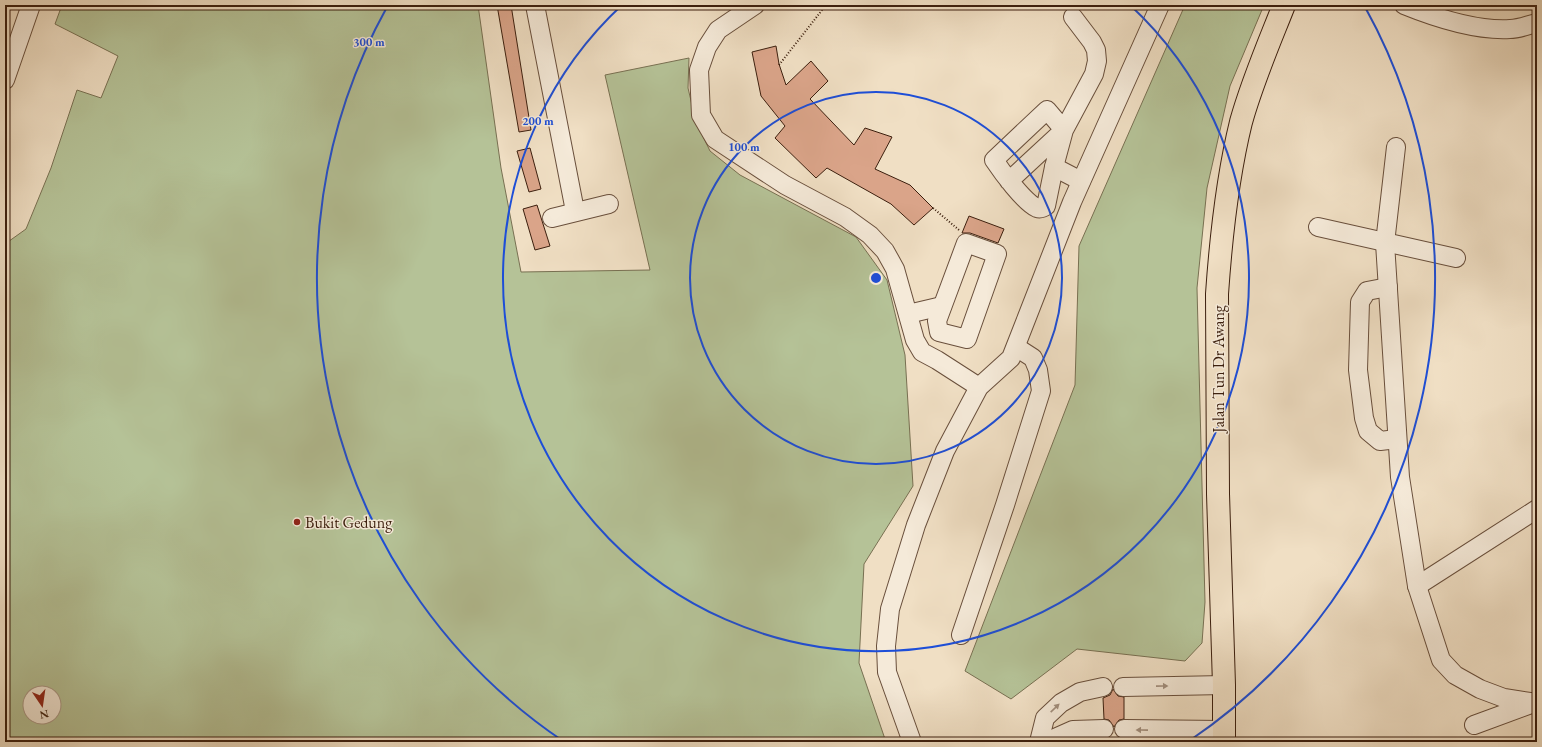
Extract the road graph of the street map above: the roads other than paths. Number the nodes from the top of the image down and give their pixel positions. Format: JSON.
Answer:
{"nodes":[{"id":1,"x":31,"y":5,"type":"edge"},
{"id":2,"x":535,"y":5,"type":"edge"},
{"id":3,"x":755,"y":5,"type":"edge"},
{"id":4,"x":1160,"y":5,"type":"edge"},
{"id":5,"x":1284,"y":5,"type":"edge"},
{"id":6,"x":1404,"y":5,"type":"edge"},
{"id":7,"x":1073,"y":17,"type":"dead end"},
{"id":8,"x":1537,"y":24,"type":"edge"},
{"id":9,"x":5,"y":80,"type":"edge"},
{"id":10,"x":1064,"y":130,"type":"junction"},
{"id":11,"x":1396,"y":147,"type":"dead end"},
{"id":12,"x":1054,"y":167,"type":"junction"},
{"id":13,"x":1009,"y":181,"type":"junction"},
{"id":14,"x":1081,"y":181,"type":"junction"},
{"id":15,"x":1049,"y":191,"type":"junction"},
{"id":16,"x":1072,"y":202,"type":"junction"},
{"id":17,"x":609,"y":204,"type":"dead end"},
{"id":18,"x":575,"y":211,"type":"junction"},
{"id":19,"x":552,"y":218,"type":"dead end"},
{"id":20,"x":1318,"y":228,"type":"dead end"},
{"id":21,"x":1385,"y":243,"type":"junction"},
{"id":22,"x":1456,"y":258,"type":"dead end"},
{"id":23,"x":1388,"y":287,"type":"junction"},
{"id":24,"x":942,"y":306,"type":"junction"},
{"id":25,"x":908,"y":314,"type":"junction"},
{"id":26,"x":1016,"y":347,"type":"junction"},
{"id":27,"x":979,"y":387,"type":"junction"},
{"id":28,"x":1397,"y":439,"type":"junction"},
{"id":29,"x":1537,"y":509,"type":"edge"},
{"id":30,"x":1417,"y":586,"type":"junction"},
{"id":31,"x":961,"y":635,"type":"dead end"},
{"id":32,"x":1224,"y":685,"type":"junction"},
{"id":33,"x":1103,"y":687,"type":"dead end"},
{"id":34,"x":1123,"y":687,"type":"dead end"},
{"id":35,"x":1534,"y":703,"type":"edge"},
{"id":36,"x":1474,"y":725,"type":"dead end"},
{"id":37,"x":1104,"y":729,"type":"dead end"},
{"id":38,"x":1124,"y":730,"type":"dead end"},
{"id":39,"x":1224,"y":736,"type":"edge"},
{"id":40,"x":912,"y":742,"type":"edge"},
{"id":41,"x":1039,"y":742,"type":"edge"},
{"id":42,"x":1046,"y":742,"type":"edge"}],
"edges":[{"from":1,"to":9,"type":"street"},
{"from":2,"to":18,"type":"street"},
{"from":3,"to":25,"type":"street"},
{"from":4,"to":14,"type":"street"},
{"from":5,"to":32,"type":"main road","name":"Jalan Tun Dr Awang"},
{"from":6,"to":8,"type":"street"},
{"from":7,"to":10,"type":"street"},
{"from":10,"to":12,"type":"street"},
{"from":10,"to":13,"type":"street"},
{"from":10,"to":13,"type":"street"},
{"from":11,"to":21,"type":"street"},
{"from":12,"to":14,"type":"street"},
{"from":12,"to":15,"type":"street"},
{"from":13,"to":15,"type":"street"},
{"from":14,"to":16,"type":"street"},
{"from":15,"to":16,"type":"street"},
{"from":16,"to":26,"type":"street"},
{"from":17,"to":18,"type":"street"},
{"from":18,"to":19,"type":"street"},
{"from":20,"to":21,"type":"street"},
{"from":21,"to":22,"type":"street"},
{"from":21,"to":23,"type":"street"},
{"from":23,"to":28,"type":"street"},
{"from":23,"to":28,"type":"street"},
{"from":24,"to":24,"type":"street"},
{"from":24,"to":25,"type":"street"},
{"from":25,"to":27,"type":"street"},
{"from":26,"to":27,"type":"street"},
{"from":26,"to":31,"type":"street"},
{"from":27,"to":40,"type":"street"},
{"from":28,"to":30,"type":"street"},
{"from":29,"to":30,"type":"street"},
{"from":30,"to":35,"type":"street"},
{"from":34,"to":32,"type":"street","one_way":true},
{"from":32,"to":39,"type":"main road","name":"Jalan Tun Dr Awang"},
{"from":41,"to":33,"type":"street","one_way":true},
{"from":35,"to":36,"type":"street"},
{"from":37,"to":42,"type":"street"},
{"from":39,"to":38,"type":"street","one_way":true}]}
